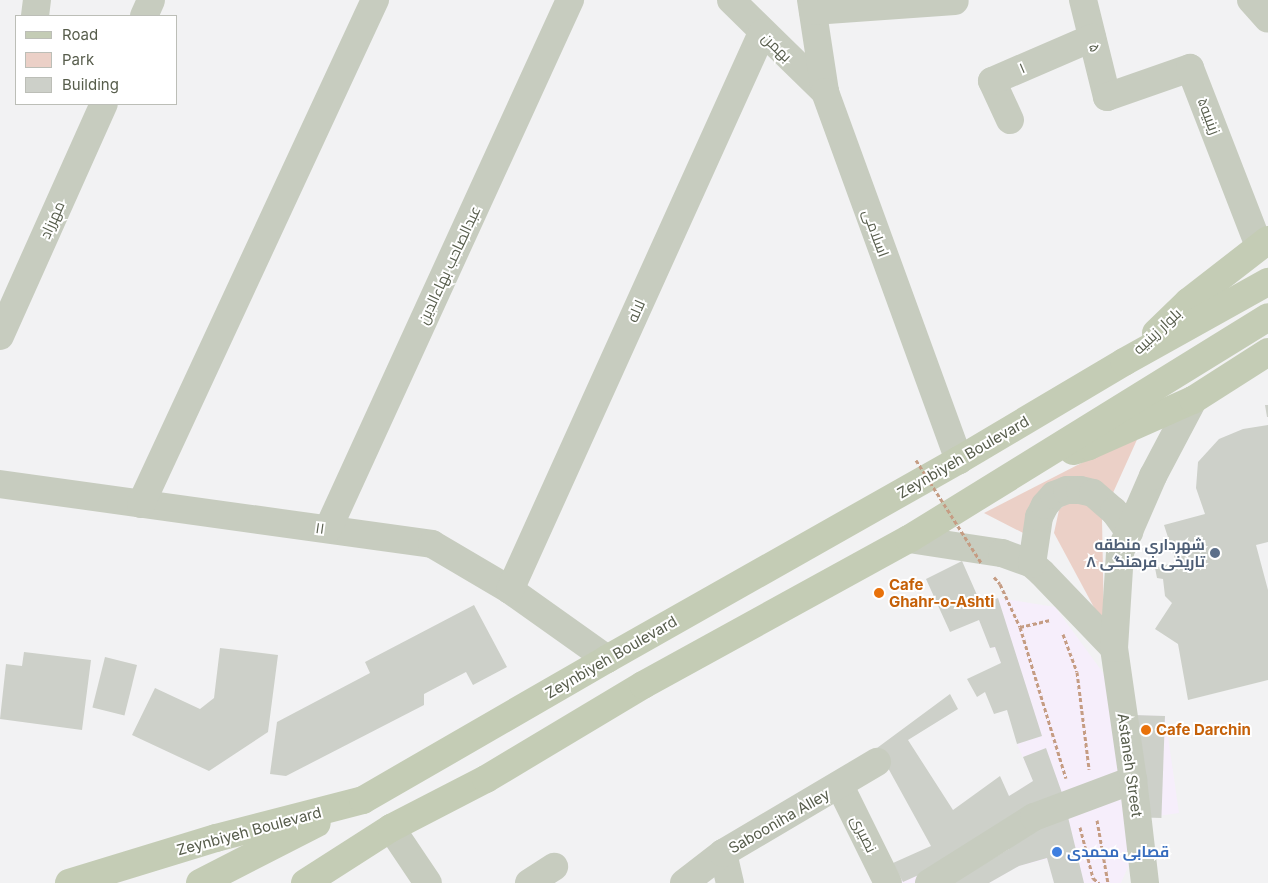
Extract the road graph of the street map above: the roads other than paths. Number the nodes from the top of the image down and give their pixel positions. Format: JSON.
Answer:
{"nodes":[{"id":1,"x":37,"y":0,"type":"edge"},
{"id":2,"x":151,"y":0,"type":"edge"},
{"id":3,"x":375,"y":0,"type":"edge"},
{"id":4,"x":570,"y":0,"type":"edge"},
{"id":5,"x":731,"y":0,"type":"edge"},
{"id":6,"x":1082,"y":0,"type":"edge"},
{"id":7,"x":1251,"y":0,"type":"edge"},
{"id":8,"x":955,"y":1,"type":"edge"},
{"id":9,"x":812,"y":5,"type":"edge"},
{"id":10,"x":35,"y":15,"type":"edge"},
{"id":11,"x":144,"y":15,"type":"edge"},
{"id":12,"x":1268,"y":19,"type":"edge"},
{"id":13,"x":762,"y":33,"type":"junction"},
{"id":14,"x":1092,"y":38,"type":"junction"},
{"id":15,"x":825,"y":92,"type":"junction"},
{"id":16,"x":1106,"y":96,"type":"joint"},
{"id":17,"x":104,"y":105,"type":"edge"},
{"id":18,"x":1010,"y":120,"type":"dead end"},
{"id":19,"x":1264,"y":243,"type":"edge"},
{"id":20,"x":1266,"y":283,"type":"edge"},
{"id":21,"x":1268,"y":317,"type":"edge"},
{"id":22,"x":0,"y":336,"type":"edge"},
{"id":23,"x":1266,"y":354,"type":"edge"},
{"id":24,"x":1124,"y":362,"type":"junction"},
{"id":25,"x":1193,"y":400,"type":"junction"},
{"id":26,"x":959,"y":460,"type":"junction"},
{"id":27,"x":1033,"y":461,"type":"junction"},
{"id":28,"x":0,"y":484,"type":"edge"},
{"id":29,"x":141,"y":504,"type":"junction"},
{"id":30,"x":328,"y":530,"type":"junction"},
{"id":31,"x":1129,"y":532,"type":"junction"},
{"id":32,"x":909,"y":539,"type":"junction"},
{"id":33,"x":1032,"y":564,"type":"junction"},
{"id":34,"x":510,"y":590,"type":"junction"},
{"id":35,"x":1114,"y":648,"type":"junction"},
{"id":36,"x":607,"y":659,"type":"junction"},
{"id":37,"x":877,"y":762,"type":"dead end"},
{"id":38,"x":1133,"y":780,"type":"junction"},
{"id":39,"x":840,"y":786,"type":"junction"},
{"id":40,"x":363,"y":800,"type":"junction"},
{"id":41,"x":391,"y":828,"type":"junction"},
{"id":42,"x":723,"y":854,"type":"junction"},
{"id":43,"x":554,"y":868,"type":"dead end"},
{"id":44,"x":69,"y":883,"type":"edge"},
{"id":45,"x":200,"y":883,"type":"edge"},
{"id":46,"x":305,"y":883,"type":"edge"},
{"id":47,"x":428,"y":883,"type":"edge"},
{"id":48,"x":529,"y":883,"type":"edge"},
{"id":49,"x":684,"y":883,"type":"edge"},
{"id":50,"x":730,"y":883,"type":"edge"},
{"id":51,"x":888,"y":883,"type":"edge"},
{"id":52,"x":929,"y":883,"type":"edge"},
{"id":53,"x":1145,"y":883,"type":"edge"}],
"edges":[{"from":1,"to":10,"type":"street"},
{"from":2,"to":11,"type":"street"},
{"from":3,"to":29,"type":"street"},
{"from":4,"to":30,"type":"street","name":"عبدالصاحب بهاءالدین"},
{"from":5,"to":13,"type":"street","name":"بهمن"},
{"from":6,"to":14,"type":"street","name":"۵"},
{"from":7,"to":12,"type":"street"},
{"from":8,"to":9,"type":"street"},
{"from":9,"to":15,"type":"street","name":"اسلامی"},
{"from":13,"to":15,"type":"street","name":"بهمن"},
{"from":13,"to":34,"type":"street","name":"لاله"},
{"from":14,"to":16,"type":"street","name":"۵"},
{"from":14,"to":18,"type":"street","name":"۱"},
{"from":15,"to":26,"type":"street","name":"اسلامی"},
{"from":16,"to":19,"type":"street","name":"زینبیه۵"},
{"from":17,"to":22,"type":"street","name":"مهرزاد"},
{"from":19,"to":24,"type":"main road","name":"بلوار زینبیه"},
{"from":20,"to":24,"type":"main road","name":"بلوار زینبیه"},
{"from":21,"to":27,"type":"main road"},
{"from":23,"to":25,"type":"main road"},
{"from":24,"to":26,"type":"main road","name":"Zeynbiyeh Boulevard"},
{"from":25,"to":27,"type":"main road"},
{"from":25,"to":31,"type":"street","name":"Astaneh Street"},
{"from":26,"to":36,"type":"main road","name":"Zeynbiyeh Boulevard"},
{"from":27,"to":32,"type":"main road"},
{"from":28,"to":29,"type":"street","name":"۱۱"},
{"from":29,"to":30,"type":"street","name":"۱۱"},
{"from":30,"to":34,"type":"street","name":"۱۱"},
{"from":31,"to":33,"type":"street"},
{"from":31,"to":35,"type":"street","name":"Astaneh Street"},
{"from":32,"to":33,"type":"street"},
{"from":32,"to":41,"type":"main road"},
{"from":33,"to":35,"type":"street"},
{"from":34,"to":36,"type":"street","name":"۱۱"},
{"from":35,"to":38,"type":"street","name":"Astaneh Street"},
{"from":36,"to":40,"type":"main road","name":"Zeynbiyeh Boulevard"},
{"from":37,"to":39,"type":"street","name":"Sabooniha Alley"},
{"from":38,"to":52,"type":"street"},
{"from":38,"to":53,"type":"street","name":"Astaneh Street"},
{"from":39,"to":42,"type":"street","name":"Sabooniha Alley"},
{"from":39,"to":51,"type":"street","name":"نصیری"},
{"from":40,"to":44,"type":"main road","name":"Zeynbiyeh Boulevard"},
{"from":40,"to":45,"type":"main road"},
{"from":41,"to":46,"type":"main road"},
{"from":41,"to":47,"type":"street"},
{"from":42,"to":49,"type":"street","name":"Sabooniha Alley"},
{"from":42,"to":50,"type":"street"},
{"from":43,"to":48,"type":"street"}]}
